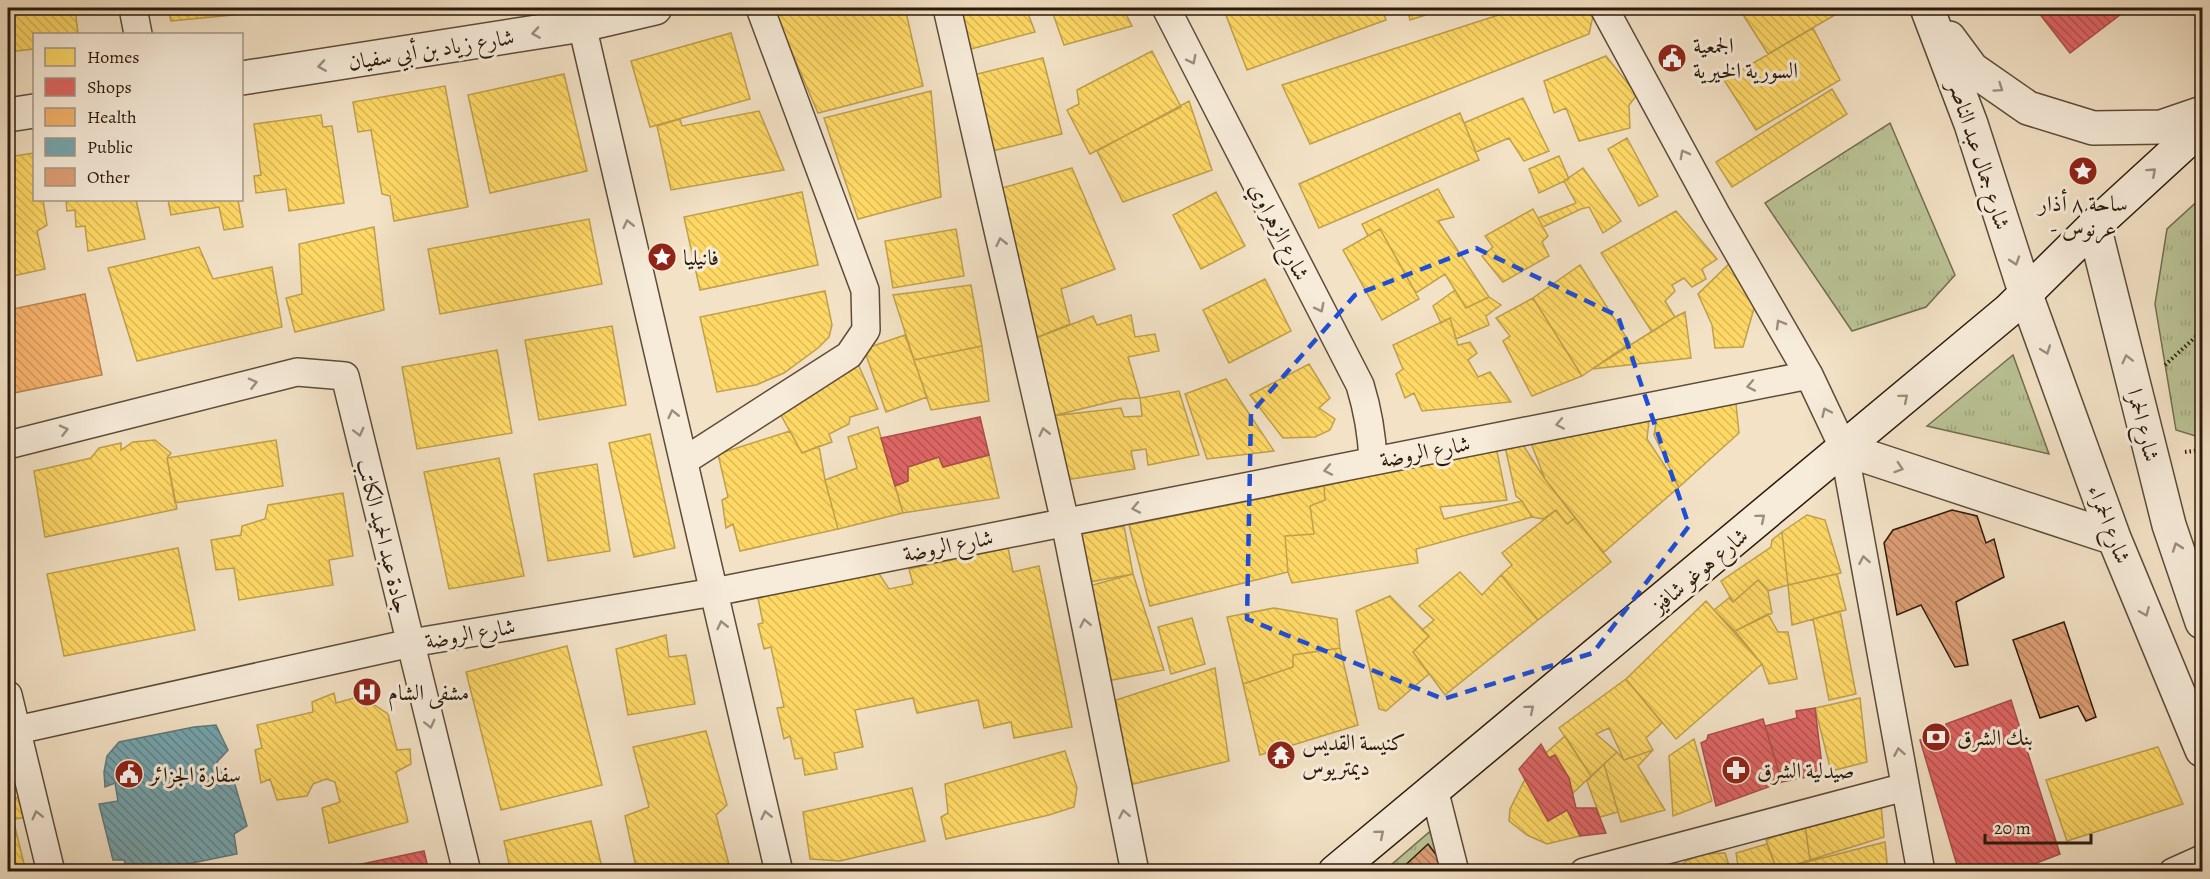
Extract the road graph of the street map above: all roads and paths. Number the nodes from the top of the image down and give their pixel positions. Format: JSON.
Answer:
{"nodes":[{"id":1,"x":134,"y":8,"type":"edge"},
{"id":2,"x":655,"y":8,"type":"edge"},
{"id":3,"x":760,"y":8,"type":"edge"},
{"id":4,"x":947,"y":8,"type":"edge"},
{"id":5,"x":1166,"y":8,"type":"edge"},
{"id":6,"x":1604,"y":8,"type":"edge"},
{"id":7,"x":1929,"y":11,"type":"edge"},
{"id":8,"x":582,"y":25,"type":"junction"},
{"id":9,"x":138,"y":33,"type":"edge"},
{"id":10,"x":243,"y":78,"type":"edge"},
{"id":11,"x":33,"y":111,"type":"edge"},
{"id":12,"x":2202,"y":113,"type":"edge"},
{"id":13,"x":8,"y":115,"type":"edge"},
{"id":14,"x":2202,"y":126,"type":"edge"},
{"id":15,"x":2094,"y":226,"type":"junction"},
{"id":16,"x":2026,"y":295,"type":"junction"},
{"id":17,"x":2202,"y":331,"type":"edge"},
{"id":18,"x":2165,"y":365,"type":"dead end"},
{"id":19,"x":1809,"y":375,"type":"junction"},
{"id":20,"x":8,"y":445,"type":"edge"},
{"id":21,"x":1844,"y":449,"type":"junction"},
{"id":22,"x":684,"y":461,"type":"junction"},
{"id":23,"x":1374,"y":461,"type":"junction"},
{"id":24,"x":1065,"y":522,"type":"junction"},
{"id":25,"x":2114,"y":538,"type":"junction"},
{"id":26,"x":714,"y":592,"type":"junction"},
{"id":27,"x":2202,"y":622,"type":"edge"},
{"id":28,"x":411,"y":644,"type":"junction"},
{"id":29,"x":8,"y":695,"type":"edge"},
{"id":30,"x":12,"y":731,"type":"edge"},
{"id":31,"x":2202,"y":750,"type":"edge"},
{"id":32,"x":1905,"y":787,"type":"junction"},
{"id":33,"x":1434,"y":789,"type":"junction"},
{"id":34,"x":2202,"y":860,"type":"edge"},
{"id":35,"x":51,"y":872,"type":"edge"},
{"id":36,"x":466,"y":872,"type":"edge"},
{"id":37,"x":779,"y":872,"type":"edge"},
{"id":38,"x":1136,"y":872,"type":"edge"},
{"id":39,"x":1335,"y":872,"type":"edge"},
{"id":40,"x":1455,"y":872,"type":"edge"},
{"id":41,"x":1584,"y":872,"type":"edge"},
{"id":42,"x":1921,"y":872,"type":"edge"},
{"id":43,"x":2173,"y":872,"type":"edge"}],
"edges":[{"from":1,"to":9,"type":"street"},
{"from":2,"to":8,"type":"street","name":"شارع زياد بن أبي سفيان"},
{"from":3,"to":22,"type":"street"},
{"from":24,"to":4,"type":"street","one_way":true},
{"from":5,"to":23,"type":"street","name":"شارع الزهراوي","one_way":true},
{"from":19,"to":6,"type":"street","one_way":true},
{"from":7,"to":12,"type":"street","name":"شارع جمال عبد الناصر","one_way":true},
{"from":7,"to":16,"type":"street","name":"شارع جمال عبد الناصر","one_way":true},
{"from":8,"to":10,"type":"street","name":"شارع زياد بن أبي سفيان","one_way":true},
{"from":22,"to":8,"type":"street","one_way":true},
{"from":11,"to":13,"type":"street"},
{"from":15,"to":14,"type":"street","name":"شارع هوغو شافيز","one_way":true},
{"from":15,"to":16,"type":"street","name":"شارع هوغو شافيز"},
{"from":27,"to":15,"type":"street","name":"شارع الحمرا","one_way":true},
{"from":21,"to":16,"type":"street","name":"شارع هوغو شافيز","one_way":true},
{"from":16,"to":25,"type":"street","name":"شارع الحمراء","one_way":true},
{"from":17,"to":18,"type":"path"},
{"from":21,"to":19,"type":"street","one_way":true},
{"from":19,"to":23,"type":"street","name":"شارع الروضة","one_way":true},
{"from":20,"to":28,"type":"street","name":"جادة عبد الحميد الكاتب","one_way":true},
{"from":21,"to":25,"type":"street","one_way":true},
{"from":32,"to":21,"type":"street","one_way":true},
{"from":33,"to":21,"type":"street","name":"شارع هوغو شافيز","one_way":true},
{"from":22,"to":26,"type":"street"},
{"from":23,"to":24,"type":"street","name":"شارع الروضة","one_way":true},
{"from":24,"to":26,"type":"street","name":"شارع الروضة"},
{"from":38,"to":24,"type":"street","one_way":true},
{"from":25,"to":31,"type":"street","name":"شارع الحمراء","one_way":true},
{"from":26,"to":28,"type":"street","name":"شارع الروضة"},
{"from":37,"to":26,"type":"street","one_way":true},
{"from":28,"to":30,"type":"street","name":"شارع الروضة"},
{"from":28,"to":36,"type":"street","name":"جادة عبد الحميد الكاتب","one_way":true},
{"from":29,"to":30,"type":"street"},
{"from":35,"to":30,"type":"street","one_way":true},
{"from":32,"to":41,"type":"street"},
{"from":32,"to":42,"type":"street"},
{"from":39,"to":33,"type":"street","name":"شارع هوغو شافيز","one_way":true},
{"from":33,"to":40,"type":"street"},
{"from":34,"to":43,"type":"street"}]}
